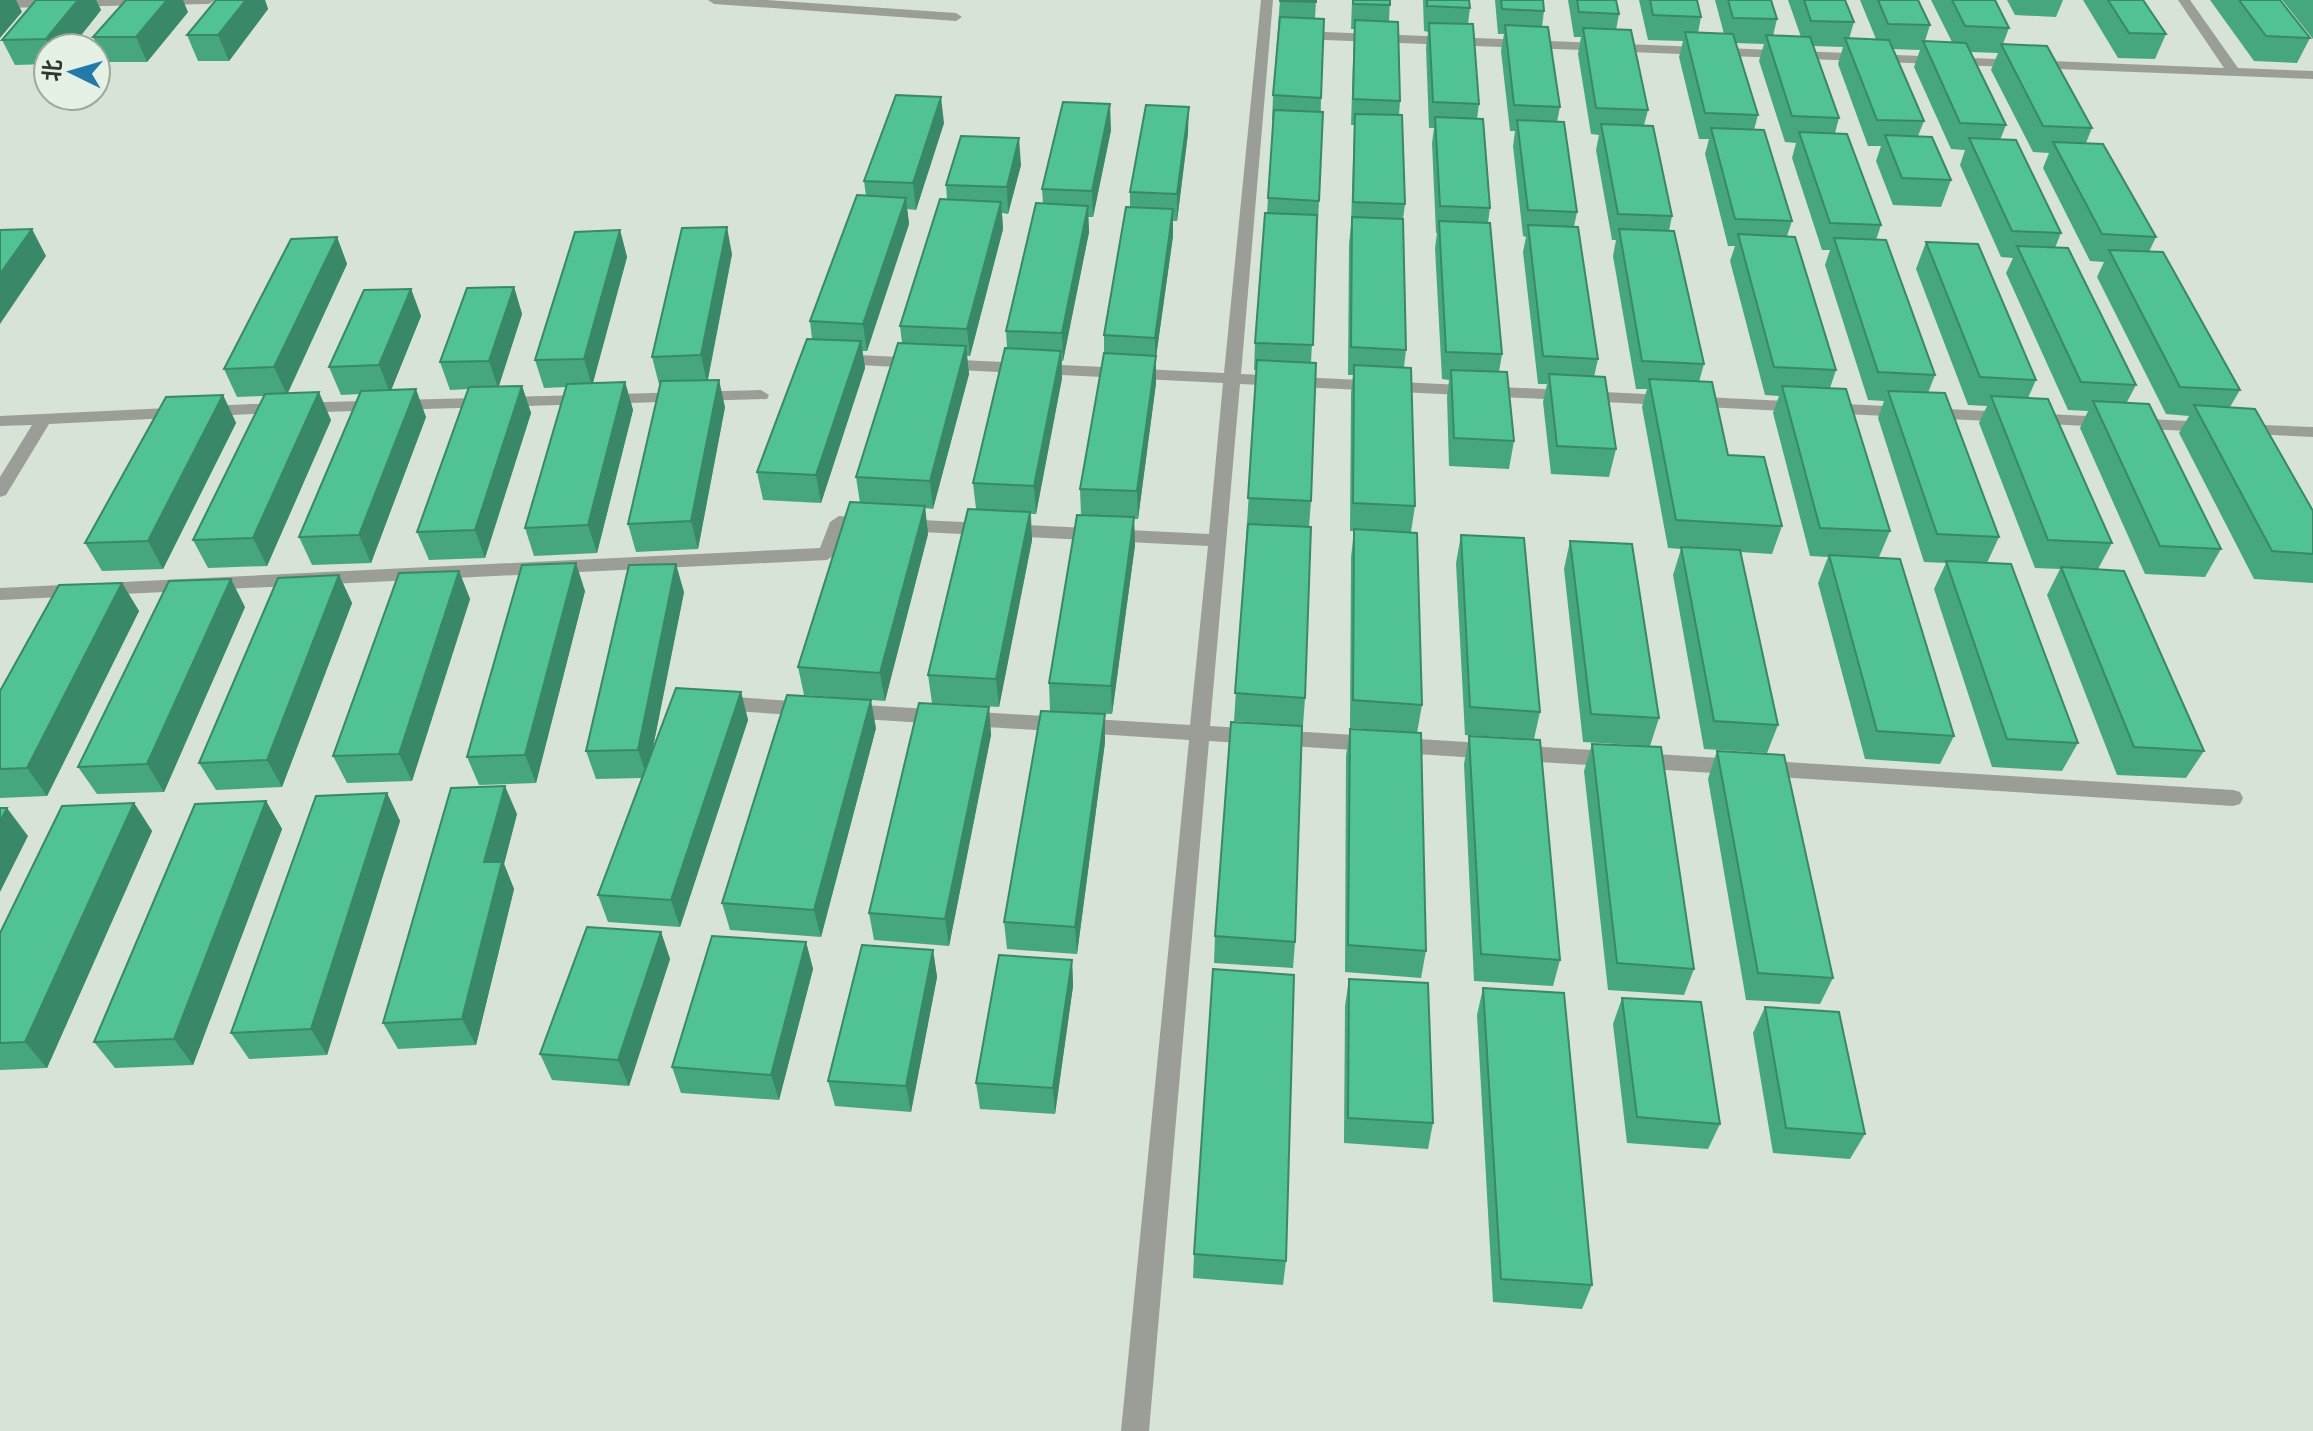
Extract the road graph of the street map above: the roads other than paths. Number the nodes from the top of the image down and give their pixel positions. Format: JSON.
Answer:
{"nodes":[{"id":1,"x":209,"y":0,"type":"edge"},
{"id":2,"x":714,"y":0,"type":"edge"},
{"id":3,"x":1267,"y":0,"type":"edge"},
{"id":4,"x":2184,"y":0,"type":"edge"},
{"id":5,"x":0,"y":4,"type":"edge"},
{"id":6,"x":956,"y":17,"type":"dead end"},
{"id":7,"x":1264,"y":33,"type":"junction"},
{"id":8,"x":2234,"y":72,"type":"junction"},
{"id":9,"x":2313,"y":75,"type":"edge"},
{"id":10,"x":826,"y":359,"type":"edge"},
{"id":11,"x":1231,"y":379,"type":"junction"},
{"id":12,"x":761,"y":395,"type":"dead end"},
{"id":13,"x":44,"y":419,"type":"junction"},
{"id":14,"x":0,"y":421,"type":"edge"},
{"id":15,"x":2313,"y":432,"type":"edge"},
{"id":16,"x":0,"y":491,"type":"edge"},
{"id":17,"x":1217,"y":540,"type":"junction"},
{"id":18,"x":0,"y":594,"type":"edge"},
{"id":19,"x":699,"y":702,"type":"edge"},
{"id":20,"x":1199,"y":734,"type":"junction"},
{"id":21,"x":2233,"y":798,"type":"dead end"},
{"id":22,"x":1135,"y":1431,"type":"edge"}],
"edges":[{"from":1,"to":5,"type":"lane"},
{"from":2,"to":6,"type":"lane"},
{"from":3,"to":7,"type":"lane"},
{"from":4,"to":8,"type":"lane"},
{"from":7,"to":8,"type":"lane"},
{"from":7,"to":11,"type":"lane"},
{"from":8,"to":9,"type":"lane"},
{"from":10,"to":11,"type":"lane"},
{"from":11,"to":15,"type":"lane"},
{"from":11,"to":17,"type":"lane"},
{"from":12,"to":13,"type":"lane"},
{"from":13,"to":14,"type":"lane"},
{"from":13,"to":16,"type":"lane"},
{"from":17,"to":18,"type":"lane"},
{"from":17,"to":20,"type":"lane"},
{"from":19,"to":20,"type":"lane"},
{"from":20,"to":21,"type":"lane"},
{"from":20,"to":22,"type":"lane"}]}
